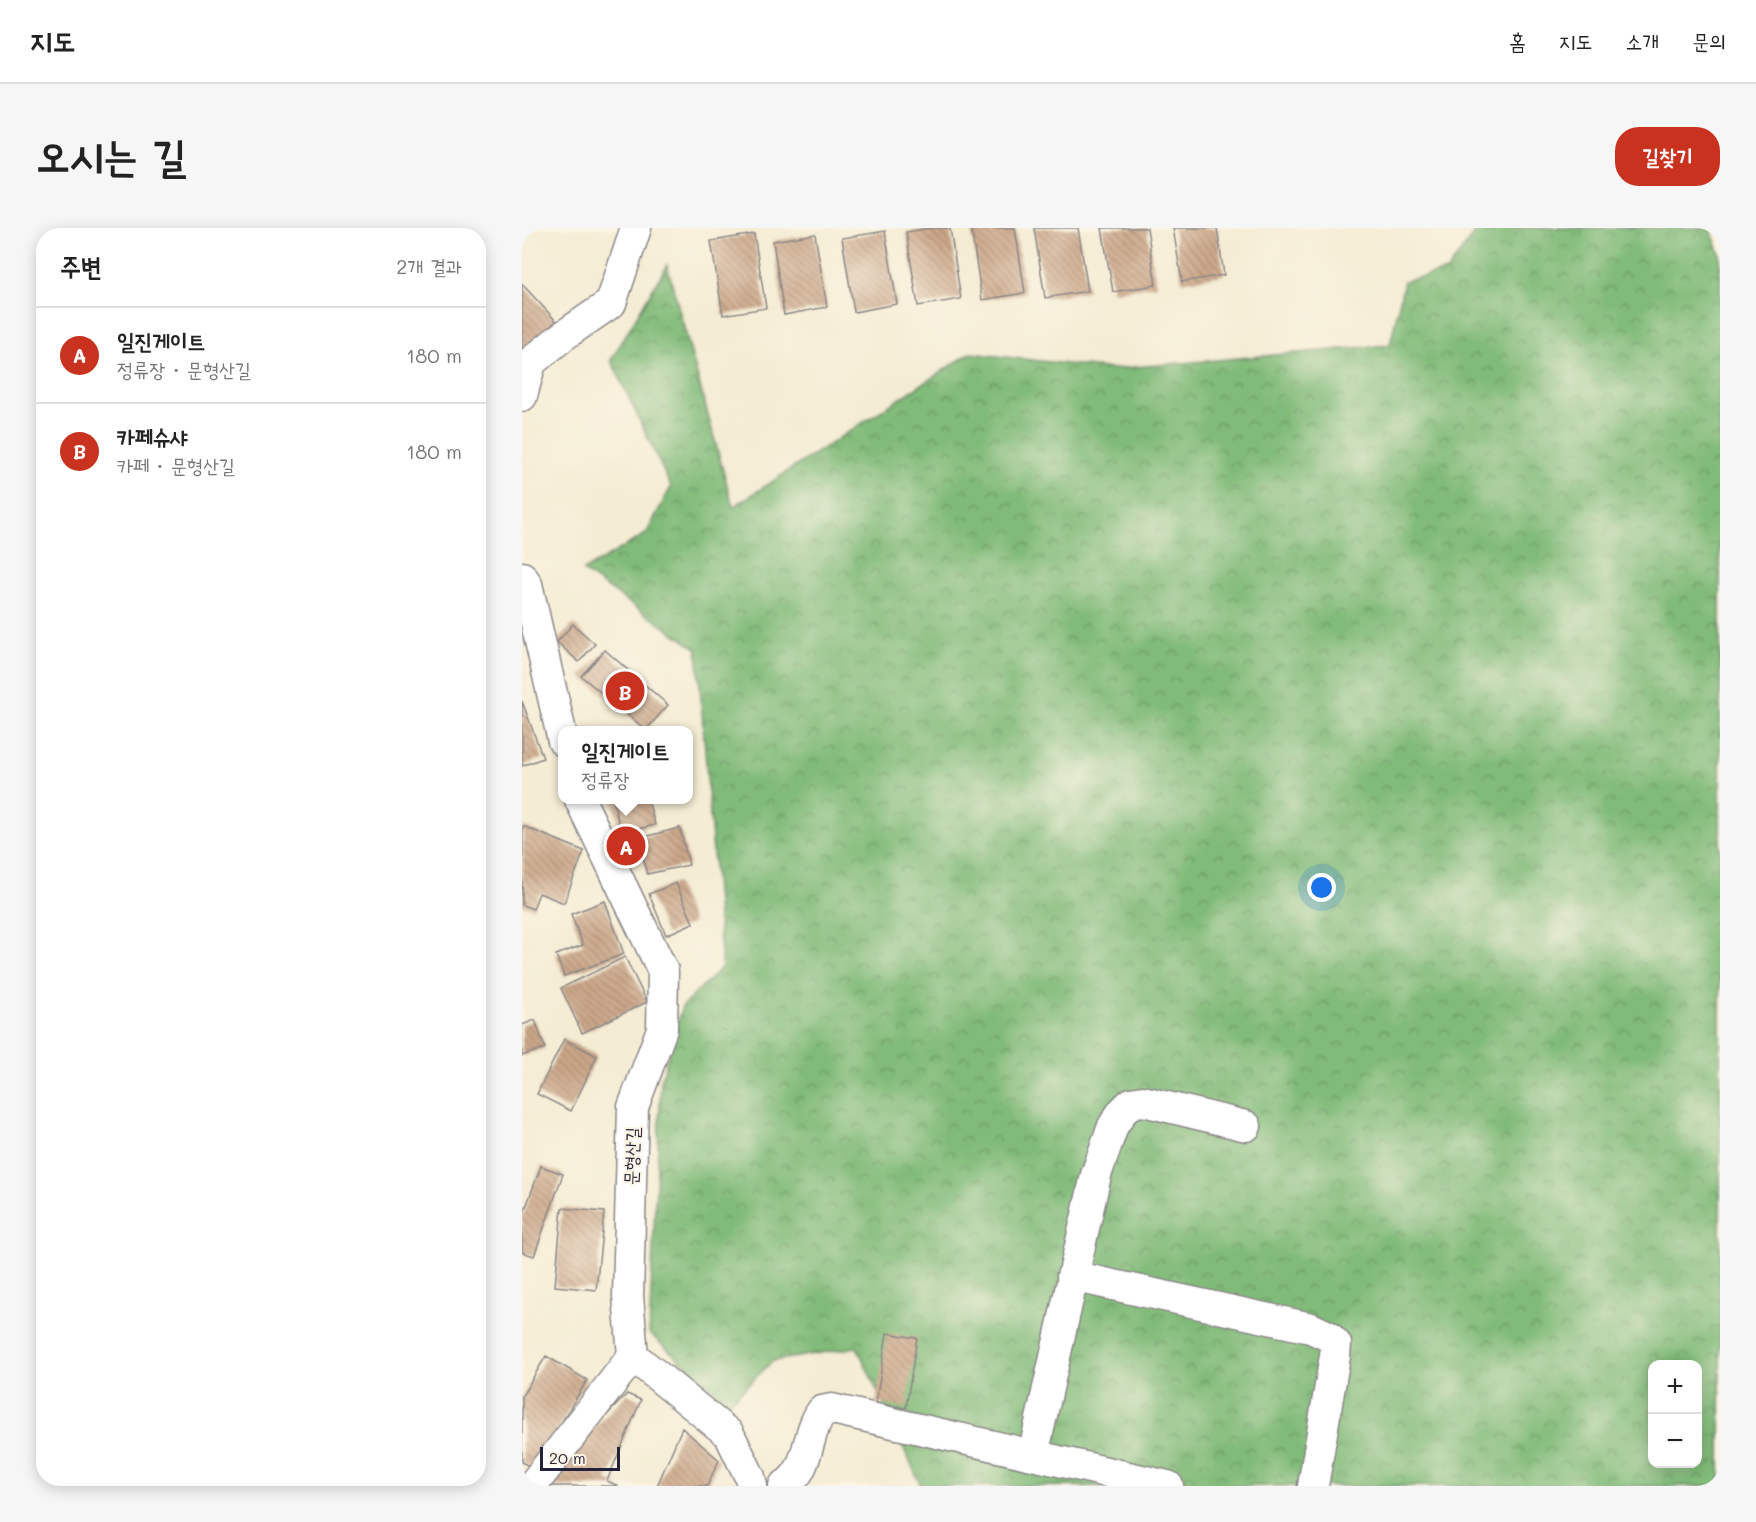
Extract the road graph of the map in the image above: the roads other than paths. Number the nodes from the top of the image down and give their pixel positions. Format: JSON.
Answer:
{"nodes":[{"id":1,"x":636,"y":228,"type":"edge"},
{"id":2,"x":522,"y":396,"type":"edge"},
{"id":3,"x":522,"y":577,"type":"edge"},
{"id":4,"x":560,"y":726,"type":"edge"},
{"id":5,"x":582,"y":804,"type":"edge"},
{"id":6,"x":1246,"y":1126,"type":"dead end"},
{"id":7,"x":1072,"y":1276,"type":"junction"},
{"id":8,"x":633,"y":1356,"type":"junction"},
{"id":9,"x":1033,"y":1455,"type":"junction"},
{"id":10,"x":532,"y":1486,"type":"edge"},
{"id":11,"x":752,"y":1486,"type":"edge"},
{"id":12,"x":784,"y":1486,"type":"edge"},
{"id":13,"x":1168,"y":1486,"type":"edge"},
{"id":14,"x":1313,"y":1486,"type":"edge"}],
"edges":[{"from":1,"to":2,"type":"street"},
{"from":3,"to":4,"type":"street"},
{"from":5,"to":8,"type":"street","name":"문형산길"},
{"from":6,"to":7,"type":"street"},
{"from":7,"to":9,"type":"street"},
{"from":7,"to":14,"type":"street"},
{"from":8,"to":10,"type":"street"},
{"from":8,"to":11,"type":"street"},
{"from":9,"to":12,"type":"street"},
{"from":9,"to":13,"type":"street"}]}
